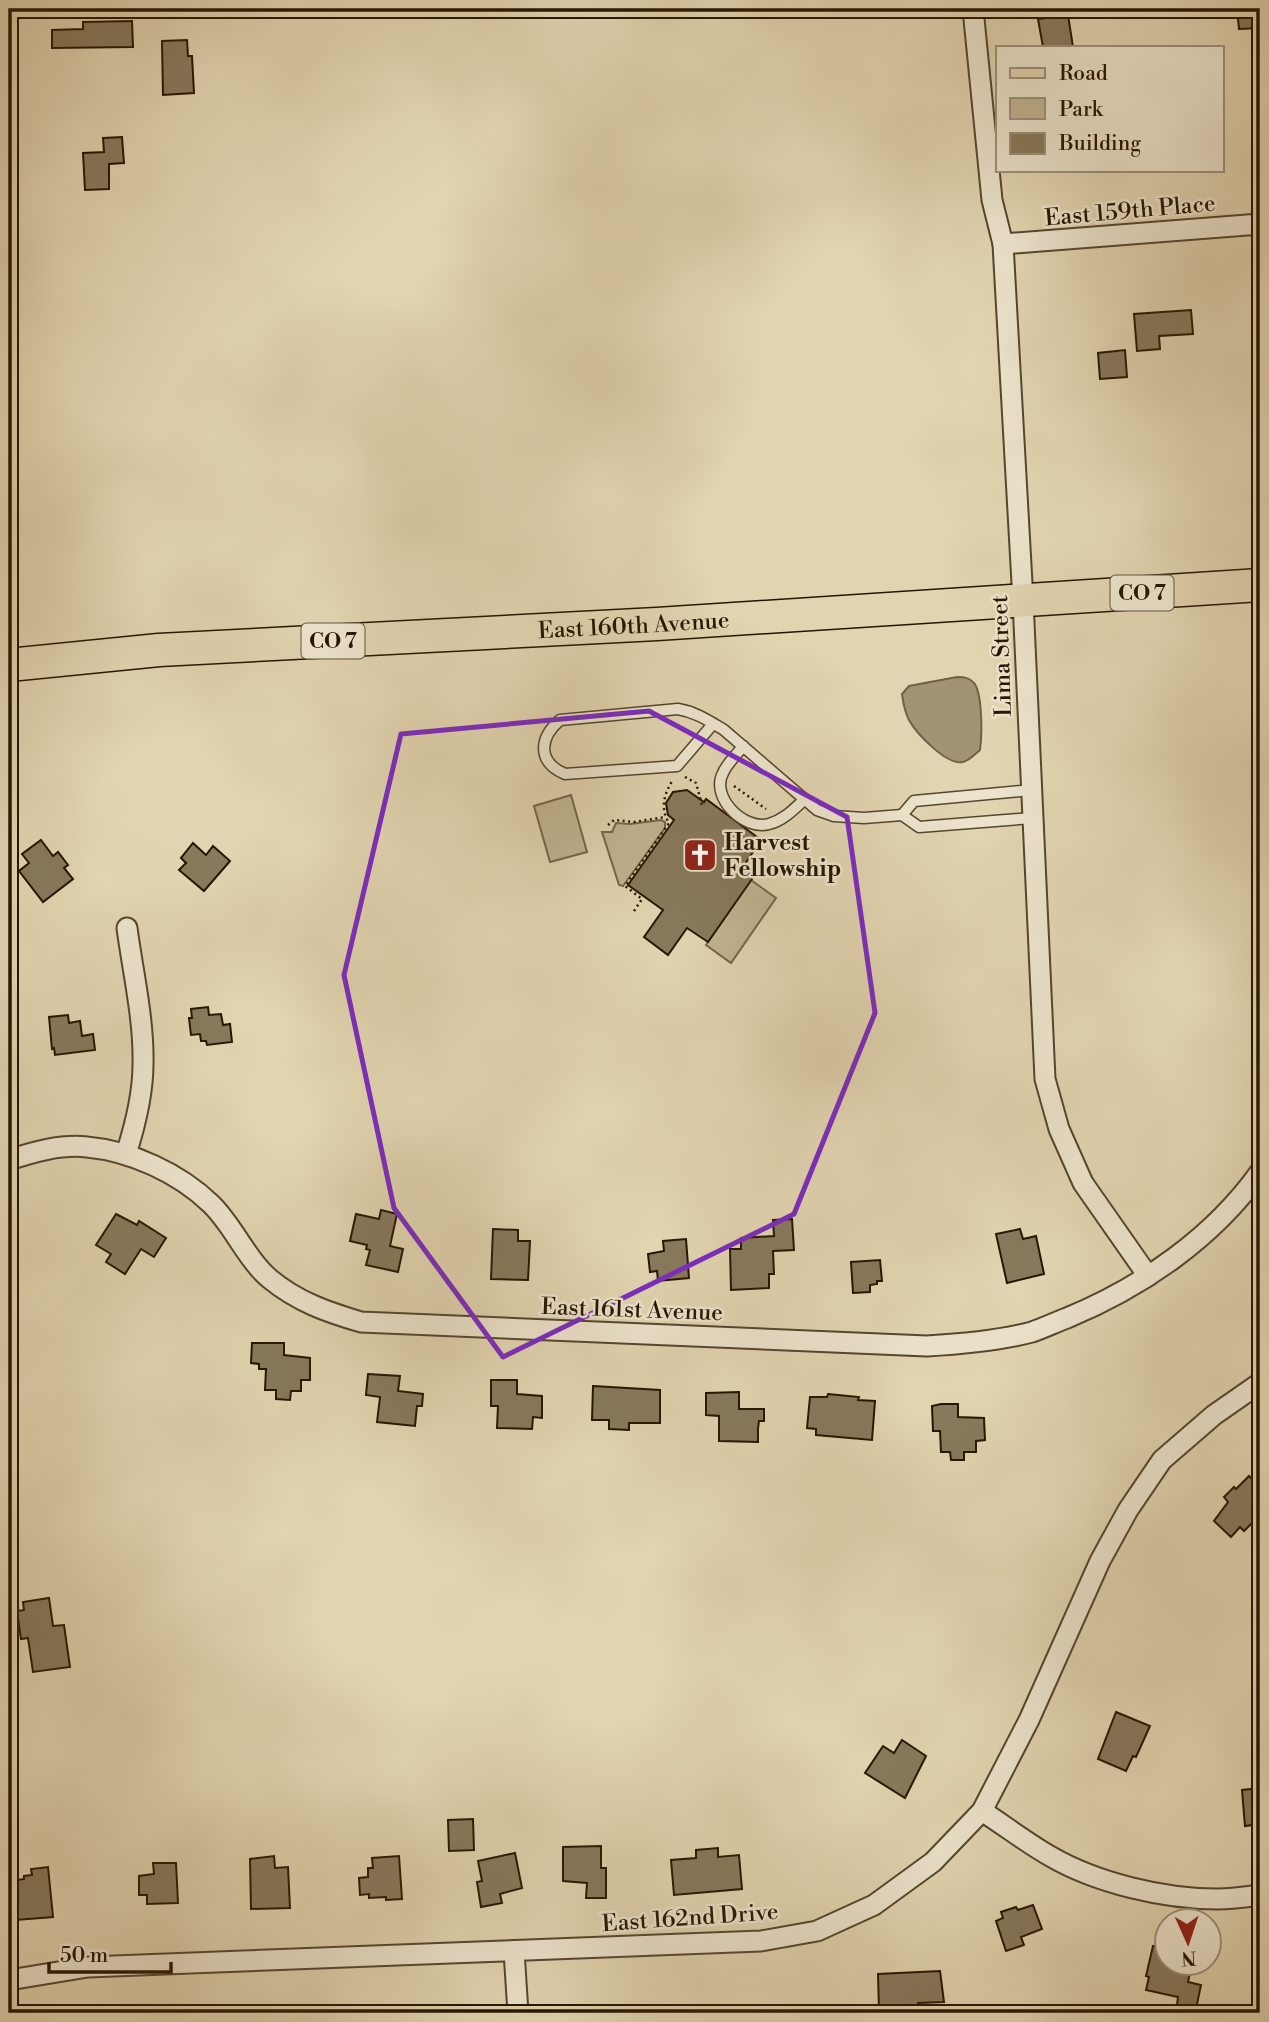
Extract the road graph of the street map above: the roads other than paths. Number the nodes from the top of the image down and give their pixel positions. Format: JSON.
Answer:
{"nodes":[{"id":1,"x":973,"y":9,"type":"edge"},
{"id":2,"x":1260,"y":224,"type":"edge"},
{"id":3,"x":1003,"y":244,"type":"junction"},
{"id":4,"x":1260,"y":585,"type":"edge"},
{"id":5,"x":1023,"y":601,"type":"junction"},
{"id":6,"x":9,"y":665,"type":"edge"},
{"id":7,"x":713,"y":724,"type":"junction"},
{"id":8,"x":743,"y":746,"type":"junction"},
{"id":9,"x":1031,"y":790,"type":"junction"},
{"id":10,"x":805,"y":799,"type":"junction"},
{"id":11,"x":902,"y":815,"type":"junction"},
{"id":12,"x":1032,"y":818,"type":"junction"},
{"id":13,"x":127,"y":929,"type":"dead end"},
{"id":14,"x":126,"y":1154,"type":"junction"},
{"id":15,"x":9,"y":1160,"type":"edge"},
{"id":16,"x":1260,"y":1172,"type":"edge"},
{"id":17,"x":1148,"y":1276,"type":"junction"},
{"id":18,"x":1260,"y":1383,"type":"edge"},
{"id":19,"x":982,"y":1811,"type":"junction"},
{"id":20,"x":1260,"y":1895,"type":"edge"},
{"id":21,"x":514,"y":1951,"type":"junction"},
{"id":22,"x":9,"y":1980,"type":"edge"},
{"id":23,"x":518,"y":2013,"type":"edge"}],
"edges":[{"from":1,"to":3,"type":"street","name":"Lima Street"},
{"from":2,"to":3,"type":"street","name":"East 159th Place"},
{"from":3,"to":5,"type":"street","name":"Lima Street"},
{"from":4,"to":5,"type":"main road","name":"East 160th Avenue","number":"CO 7"},
{"from":5,"to":6,"type":"main road","name":"East 160th Avenue","number":"CO 7"},
{"from":5,"to":9,"type":"street","name":"Lima Street"},
{"from":7,"to":7,"type":"lane"},
{"from":7,"to":8,"type":"lane"},
{"from":8,"to":10,"type":"lane"},
{"from":8,"to":10,"type":"lane"},
{"from":9,"to":11,"type":"lane"},
{"from":9,"to":12,"type":"street","name":"Lima Street"},
{"from":10,"to":11,"type":"lane"},
{"from":11,"to":12,"type":"lane"},
{"from":12,"to":17,"type":"street","name":"Lima Street"},
{"from":13,"to":14,"type":"street"},
{"from":14,"to":15,"type":"street","name":"East 161st Avenue"},
{"from":14,"to":17,"type":"street","name":"East 161st Avenue"},
{"from":16,"to":17,"type":"street","name":"East 161st Avenue"},
{"from":18,"to":19,"type":"street","name":"East 162nd Drive"},
{"from":19,"to":20,"type":"street"},
{"from":19,"to":21,"type":"street","name":"East 162nd Drive"},
{"from":21,"to":22,"type":"street","name":"East 162nd Drive"},
{"from":21,"to":23,"type":"street"}]}
